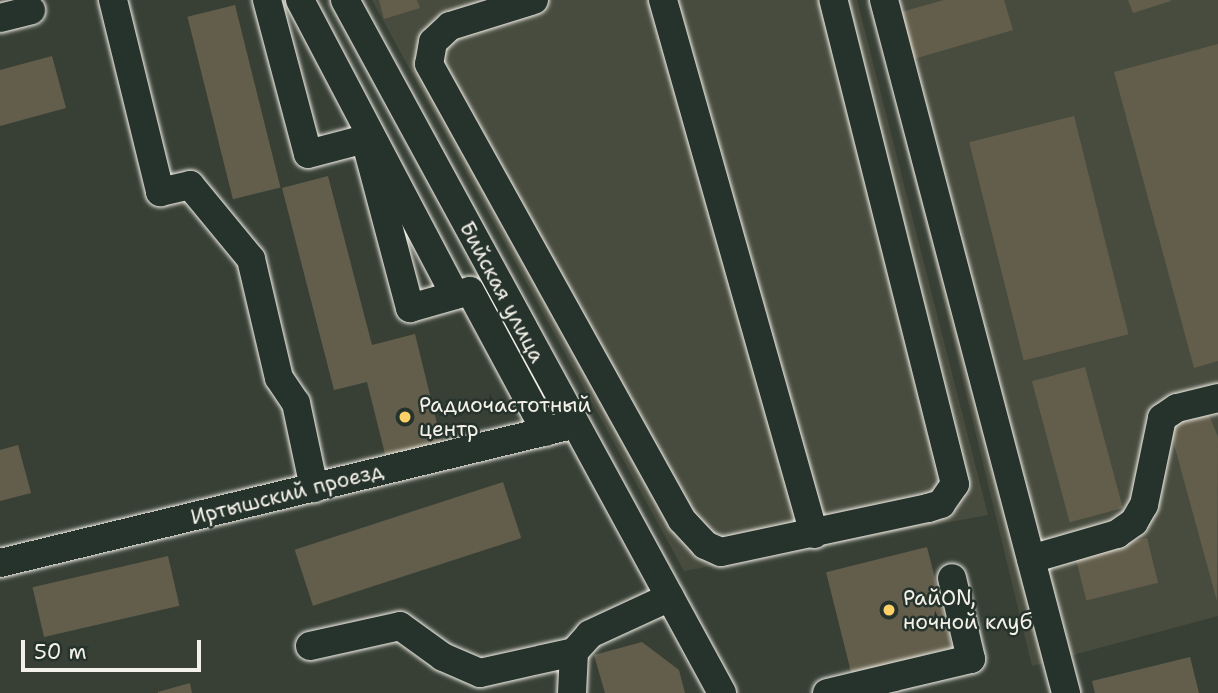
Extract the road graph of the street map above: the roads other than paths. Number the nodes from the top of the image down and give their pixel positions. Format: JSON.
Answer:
{"nodes":[{"id":1,"x":113,"y":0,"type":"edge"},
{"id":2,"x":267,"y":0,"type":"edge"},
{"id":3,"x":300,"y":0,"type":"edge"},
{"id":4,"x":316,"y":0,"type":"edge"},
{"id":5,"x":345,"y":0,"type":"edge"},
{"id":6,"x":534,"y":0,"type":"edge"},
{"id":7,"x":663,"y":0,"type":"edge"},
{"id":8,"x":833,"y":0,"type":"edge"},
{"id":9,"x":884,"y":0,"type":"edge"},
{"id":10,"x":31,"y":10,"type":"dead end"},
{"id":11,"x":0,"y":18,"type":"edge"},
{"id":12,"x":463,"y":293,"type":"junction"},
{"id":13,"x":1218,"y":398,"type":"edge"},
{"id":14,"x":573,"y":425,"type":"junction"},
{"id":15,"x":546,"y":432,"type":"junction"},
{"id":16,"x":314,"y":488,"type":"junction"},
{"id":17,"x":814,"y":534,"type":"junction"},
{"id":18,"x":1031,"y":559,"type":"junction"},
{"id":19,"x":0,"y":563,"type":"edge"},
{"id":20,"x":952,"y":578,"type":"dead end"},
{"id":21,"x":670,"y":597,"type":"junction"},
{"id":22,"x":310,"y":646,"type":"dead end"},
{"id":23,"x":574,"y":652,"type":"junction"},
{"id":24,"x":572,"y":693,"type":"edge"},
{"id":25,"x":722,"y":693,"type":"edge"},
{"id":26,"x":827,"y":693,"type":"edge"},
{"id":27,"x":1066,"y":693,"type":"edge"}],
"edges":[{"from":1,"to":16,"type":"street"},
{"from":2,"to":12,"type":"street"},
{"from":3,"to":12,"type":"street"},
{"from":4,"to":12,"type":"street"},
{"from":5,"to":14,"type":"street","name":"Бийская улица"},
{"from":6,"to":17,"type":"street"},
{"from":7,"to":17,"type":"street"},
{"from":8,"to":17,"type":"street"},
{"from":9,"to":18,"type":"street"},
{"from":10,"to":11,"type":"street"},
{"from":12,"to":15,"type":"street"},
{"from":13,"to":18,"type":"street"},
{"from":14,"to":15,"type":"street","name":"Иртышский проезд"},
{"from":14,"to":21,"type":"street","name":"Бийская улица"},
{"from":15,"to":16,"type":"street","name":"Иртышский проезд"},
{"from":16,"to":19,"type":"street","name":"Иртышский проезд"},
{"from":18,"to":27,"type":"street"},
{"from":20,"to":26,"type":"street"},
{"from":21,"to":23,"type":"street"},
{"from":21,"to":25,"type":"street","name":"Бийская улица"},
{"from":22,"to":23,"type":"street"},
{"from":23,"to":24,"type":"street"}]}
